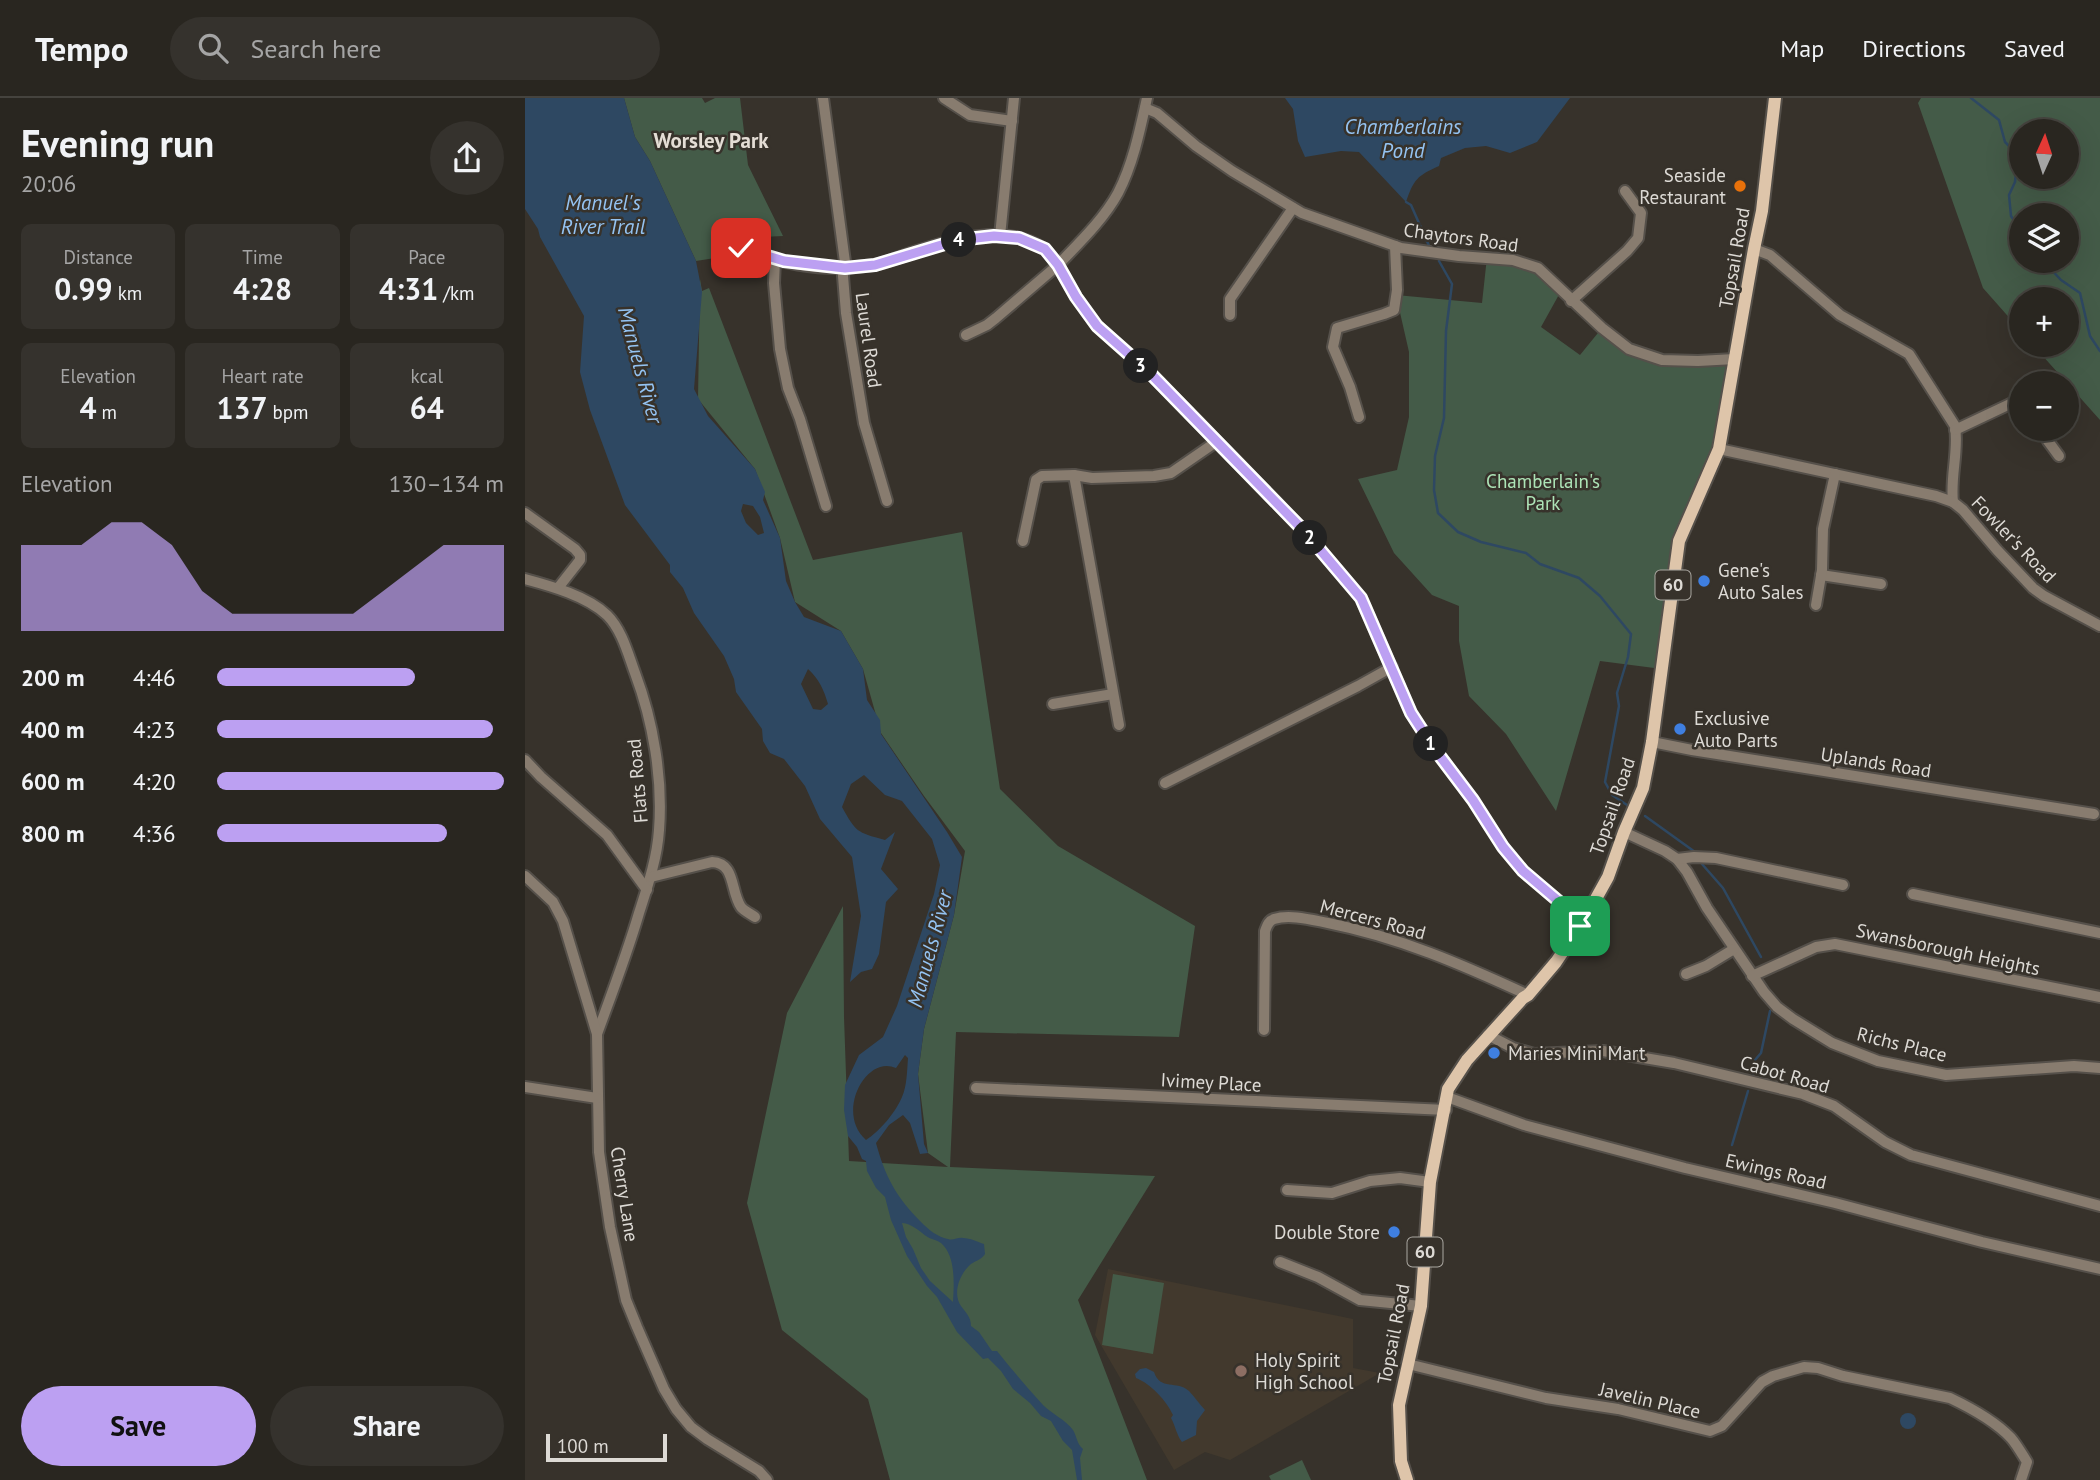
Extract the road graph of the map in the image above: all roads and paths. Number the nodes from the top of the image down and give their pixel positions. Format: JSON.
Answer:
{"nodes":[{"id":1,"x":823,"y":98,"type":"edge"},
{"id":2,"x":944,"y":98,"type":"edge"},
{"id":3,"x":1014,"y":98,"type":"edge"},
{"id":4,"x":1775,"y":98,"type":"edge"},
{"id":5,"x":1146,"y":103,"type":"edge"},
{"id":6,"x":1012,"y":121,"type":"junction"},
{"id":7,"x":1625,"y":191,"type":"dead end"},
{"id":8,"x":1293,"y":208,"type":"junction"},
{"id":9,"x":1000,"y":236,"type":"junction"},
{"id":10,"x":727,"y":240,"type":"dead end"},
{"id":11,"x":1395,"y":246,"type":"junction"},
{"id":12,"x":1754,"y":249,"type":"junction"},
{"id":13,"x":775,"y":260,"type":"junction"},
{"id":14,"x":1058,"y":265,"type":"junction"},
{"id":15,"x":845,"y":268,"type":"junction"},
{"id":16,"x":1571,"y":301,"type":"junction"},
{"id":17,"x":1230,"y":315,"type":"dead end"},
{"id":18,"x":966,"y":335,"type":"dead end"},
{"id":19,"x":1735,"y":359,"type":"junction"},
{"id":20,"x":2009,"y":404,"type":"edge"},
{"id":21,"x":1359,"y":417,"type":"dead end"},
{"id":22,"x":1955,"y":430,"type":"junction"},
{"id":23,"x":2048,"y":441,"type":"edge"},
{"id":24,"x":1216,"y":442,"type":"junction"},
{"id":25,"x":1719,"y":449,"type":"junction"},
{"id":26,"x":2059,"y":456,"type":"dead end"},
{"id":27,"x":1835,"y":474,"type":"junction"},
{"id":28,"x":1074,"y":475,"type":"junction"},
{"id":29,"x":887,"y":501,"type":"dead end"},
{"id":30,"x":1953,"y":502,"type":"junction"},
{"id":31,"x":826,"y":506,"type":"dead end"},
{"id":32,"x":525,"y":513,"type":"edge"},
{"id":33,"x":1023,"y":541,"type":"dead end"},
{"id":34,"x":1821,"y":575,"type":"junction"},
{"id":35,"x":525,"y":579,"type":"edge"},
{"id":36,"x":1881,"y":584,"type":"dead end"},
{"id":37,"x":558,"y":588,"type":"junction"},
{"id":38,"x":1816,"y":605,"type":"dead end"},
{"id":39,"x":2100,"y":626,"type":"edge"},
{"id":40,"x":1392,"y":667,"type":"junction"},
{"id":41,"x":1113,"y":694,"type":"junction"},
{"id":42,"x":1053,"y":704,"type":"dead end"},
{"id":43,"x":1119,"y":725,"type":"dead end"},
{"id":44,"x":1652,"y":742,"type":"junction"},
{"id":45,"x":525,"y":760,"type":"edge"},
{"id":46,"x":1165,"y":783,"type":"dead end"},
{"id":47,"x":2094,"y":814,"type":"dead end"},
{"id":48,"x":1623,"y":832,"type":"junction"},
{"id":49,"x":1677,"y":859,"type":"junction"},
{"id":50,"x":525,"y":876,"type":"edge"},
{"id":51,"x":651,"y":877,"type":"junction"},
{"id":52,"x":1843,"y":885,"type":"dead end"},
{"id":53,"x":647,"y":890,"type":"junction"},
{"id":54,"x":1913,"y":894,"type":"dead end"},
{"id":55,"x":755,"y":917,"type":"dead end"},
{"id":56,"x":1583,"y":922,"type":"junction"},
{"id":57,"x":2100,"y":933,"type":"edge"},
{"id":58,"x":1734,"y":949,"type":"junction"},
{"id":59,"x":1686,"y":974,"type":"dead end"},
{"id":60,"x":1752,"y":976,"type":"junction"},
{"id":61,"x":1528,"y":995,"type":"junction"},
{"id":62,"x":2100,"y":998,"type":"edge"},
{"id":63,"x":1264,"y":1030,"type":"dead end"},
{"id":64,"x":597,"y":1034,"type":"junction"},
{"id":65,"x":1488,"y":1035,"type":"junction"},
{"id":66,"x":2100,"y":1068,"type":"edge"},
{"id":67,"x":525,"y":1087,"type":"edge"},
{"id":68,"x":976,"y":1088,"type":"dead end"},
{"id":69,"x":597,"y":1098,"type":"junction"},
{"id":70,"x":1447,"y":1103,"type":"junction"},
{"id":71,"x":1430,"y":1182,"type":"junction"},
{"id":72,"x":1287,"y":1190,"type":"dead end"},
{"id":73,"x":2100,"y":1206,"type":"edge"},
{"id":74,"x":1280,"y":1262,"type":"dead end"},
{"id":75,"x":2100,"y":1269,"type":"edge"},
{"id":76,"x":1421,"y":1306,"type":"junction"},
{"id":77,"x":1408,"y":1364,"type":"junction"},
{"id":78,"x":767,"y":1480,"type":"edge"},
{"id":79,"x":1407,"y":1480,"type":"edge"},
{"id":80,"x":2021,"y":1480,"type":"edge"}],
"edges":[{"from":1,"to":15,"type":"street","name":"Laurel Road"},
{"from":2,"to":6,"type":"street"},
{"from":3,"to":6,"type":"street"},
{"from":4,"to":12,"type":"main road","name":"Topsail Road","number":"60"},
{"from":5,"to":8,"type":"street","name":"Chaytors Road"},
{"from":5,"to":14,"type":"street"},
{"from":6,"to":9,"type":"street"},
{"from":7,"to":16,"type":"street"},
{"from":8,"to":11,"type":"street","name":"Chaytors Road"},
{"from":8,"to":17,"type":"street"},
{"from":9,"to":14,"type":"street"},
{"from":9,"to":15,"type":"street"},
{"from":10,"to":13,"type":"street"},
{"from":11,"to":16,"type":"street","name":"Chaytors Road"},
{"from":11,"to":21,"type":"street"},
{"from":12,"to":19,"type":"main road","name":"Topsail Road","number":"60"},
{"from":12,"to":22,"type":"street"},
{"from":13,"to":15,"type":"street"},
{"from":13,"to":31,"type":"street"},
{"from":14,"to":18,"type":"street"},
{"from":14,"to":24,"type":"street"},
{"from":15,"to":29,"type":"street","name":"Laurel Road"},
{"from":16,"to":19,"type":"street","name":"Chaytors Road"},
{"from":19,"to":25,"type":"main road","name":"Topsail Road","number":"60"},
{"from":20,"to":22,"type":"street"},
{"from":22,"to":30,"type":"street","name":"Fowler's Road"},
{"from":23,"to":26,"type":"street"},
{"from":24,"to":28,"type":"street"},
{"from":24,"to":40,"type":"street"},
{"from":25,"to":27,"type":"street"},
{"from":25,"to":44,"type":"main road","name":"Topsail Road","number":"60"},
{"from":27,"to":30,"type":"street"},
{"from":27,"to":34,"type":"street"},
{"from":28,"to":33,"type":"street"},
{"from":28,"to":41,"type":"street"},
{"from":30,"to":39,"type":"street","name":"Fowler's Road"},
{"from":32,"to":37,"type":"street"},
{"from":34,"to":36,"type":"street"},
{"from":34,"to":38,"type":"street"},
{"from":35,"to":37,"type":"street","name":"Flats Road"},
{"from":37,"to":51,"type":"street","name":"Flats Road"},
{"from":40,"to":46,"type":"street"},
{"from":40,"to":56,"type":"street"},
{"from":41,"to":42,"type":"street"},
{"from":41,"to":43,"type":"street"},
{"from":44,"to":47,"type":"street","name":"Uplands Road"},
{"from":44,"to":48,"type":"main road","name":"Topsail Road","number":"60"},
{"from":45,"to":53,"type":"street"},
{"from":48,"to":49,"type":"street","name":"Richs Place"},
{"from":48,"to":56,"type":"main road","name":"Topsail Road","number":"60"},
{"from":49,"to":52,"type":"street"},
{"from":49,"to":58,"type":"street","name":"Richs Place"},
{"from":50,"to":64,"type":"street","name":"Cherry Lane"},
{"from":51,"to":53,"type":"street","name":"Flats Road"},
{"from":51,"to":55,"type":"street"},
{"from":53,"to":64,"type":"street","name":"Flats Road"},
{"from":54,"to":57,"type":"street"},
{"from":56,"to":61,"type":"main road","name":"Topsail Road","number":"60"},
{"from":58,"to":59,"type":"street"},
{"from":58,"to":60,"type":"street","name":"Richs Place"},
{"from":60,"to":62,"type":"street","name":"Swansborough Heights"},
{"from":60,"to":66,"type":"street","name":"Richs Place"},
{"from":61,"to":63,"type":"street","name":"Mercers Road"},
{"from":61,"to":65,"type":"main road","name":"Topsail Road","number":"60"},
{"from":64,"to":69,"type":"street","name":"Cherry Lane"},
{"from":65,"to":70,"type":"main road","name":"Topsail Road","number":"60"},
{"from":65,"to":73,"type":"street","name":"Cabot Road"},
{"from":67,"to":69,"type":"street"},
{"from":68,"to":70,"type":"street","name":"Ivimey Place"},
{"from":69,"to":78,"type":"street","name":"Cherry Lane"},
{"from":70,"to":71,"type":"main road","name":"Topsail Road","number":"60"},
{"from":70,"to":75,"type":"street","name":"Ewings Road"},
{"from":71,"to":72,"type":"street"},
{"from":71,"to":76,"type":"main road","name":"Topsail Road","number":"60"},
{"from":74,"to":76,"type":"street"},
{"from":76,"to":77,"type":"main road","name":"Topsail Road","number":"60"},
{"from":77,"to":79,"type":"main road","name":"Topsail Road","number":"60"},
{"from":77,"to":80,"type":"street","name":"Javelin Place"}]}
